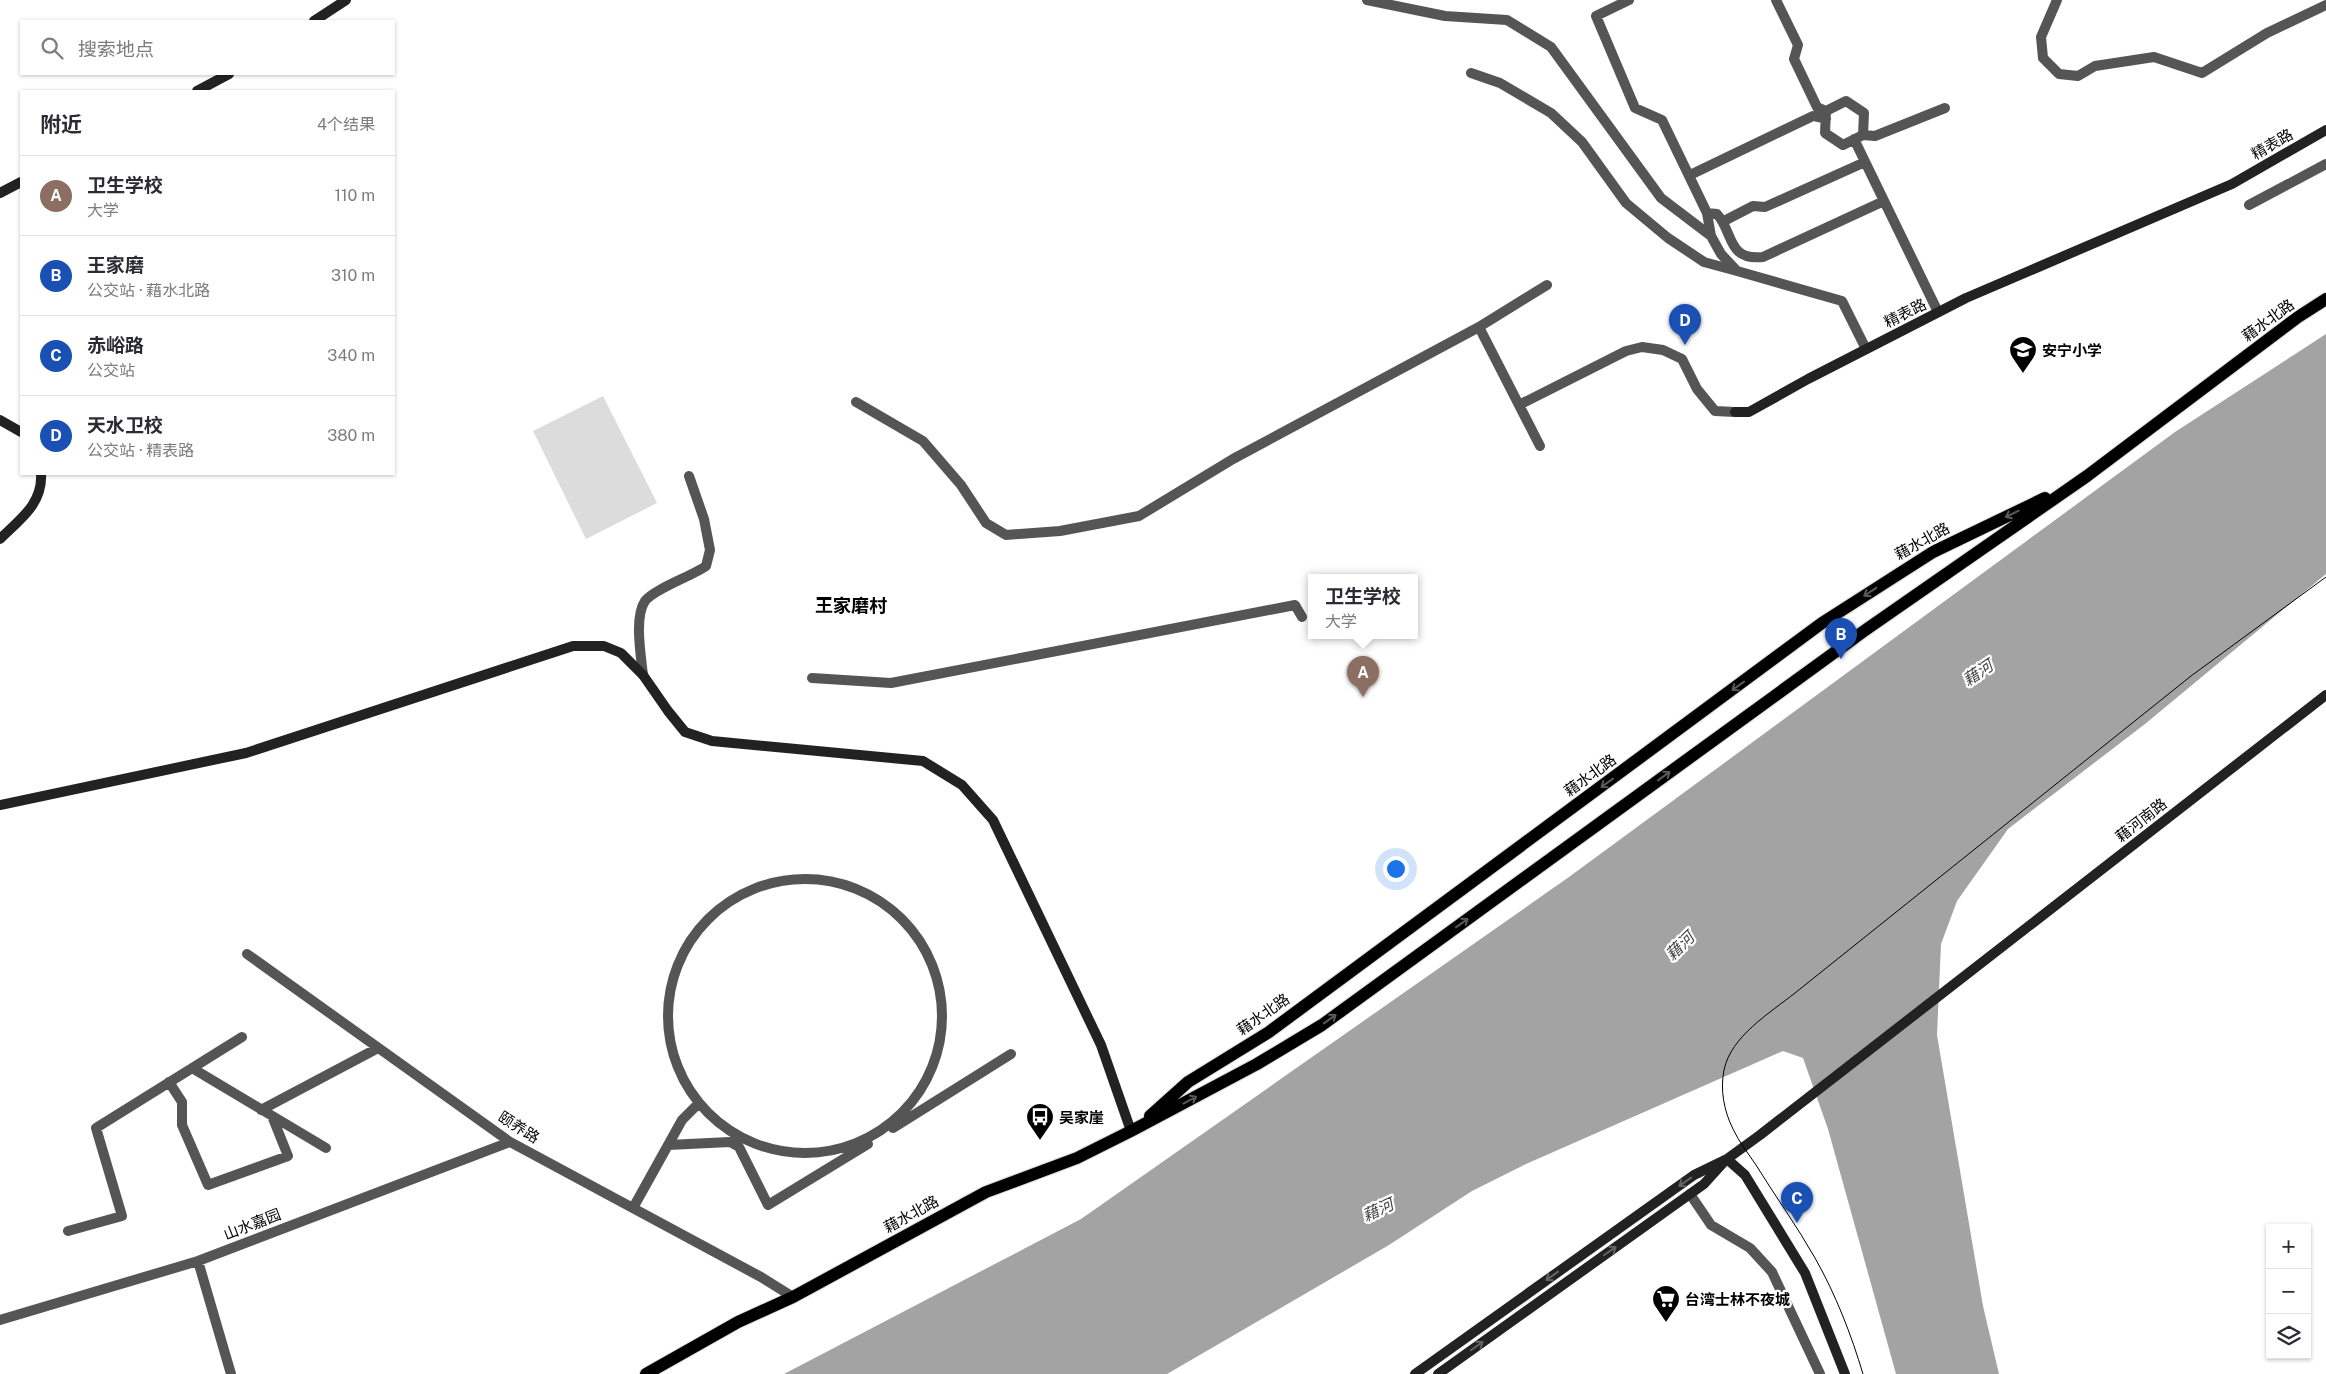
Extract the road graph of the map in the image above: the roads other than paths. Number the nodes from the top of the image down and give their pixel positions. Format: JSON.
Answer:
{"nodes":[{"id":1,"x":346,"y":0,"type":"edge"},
{"id":2,"x":1367,"y":0,"type":"edge"},
{"id":3,"x":1629,"y":0,"type":"edge"},
{"id":4,"x":1776,"y":0,"type":"edge"},
{"id":5,"x":2057,"y":0,"type":"edge"},
{"id":6,"x":2326,"y":5,"type":"edge"},
{"id":7,"x":316,"y":20,"type":"edge"},
{"id":8,"x":1471,"y":73,"type":"dead end"},
{"id":9,"x":227,"y":75,"type":"edge"},
{"id":10,"x":199,"y":90,"type":"edge"},
{"id":11,"x":1945,"y":108,"type":"dead end"},
{"id":12,"x":1826,"y":115,"type":"junction"},
{"id":13,"x":2326,"y":130,"type":"edge"},
{"id":14,"x":1858,"y":137,"type":"junction"},
{"id":15,"x":1865,"y":162,"type":"junction"},
{"id":16,"x":2326,"y":164,"type":"edge"},
{"id":17,"x":1690,"y":175,"type":"junction"},
{"id":18,"x":20,"y":183,"type":"edge"},
{"id":19,"x":0,"y":193,"type":"edge"},
{"id":20,"x":1884,"y":201,"type":"junction"},
{"id":21,"x":2250,"y":205,"type":"dead end"},
{"id":22,"x":1707,"y":213,"type":"junction"},
{"id":23,"x":1724,"y":221,"type":"junction"},
{"id":24,"x":1711,"y":236,"type":"junction"},
{"id":25,"x":1737,"y":271,"type":"junction"},
{"id":26,"x":1547,"y":285,"type":"dead end"},
{"id":27,"x":2326,"y":299,"type":"edge"},
{"id":28,"x":1938,"y":312,"type":"junction"},
{"id":29,"x":1479,"y":327,"type":"junction"},
{"id":30,"x":1866,"y":349,"type":"junction"},
{"id":31,"x":856,"y":402,"type":"dead end"},
{"id":32,"x":1519,"y":406,"type":"junction"},
{"id":33,"x":1735,"y":412,"type":"joint"},
{"id":34,"x":0,"y":420,"type":"edge"},
{"id":35,"x":20,"y":431,"type":"edge"},
{"id":36,"x":1540,"y":446,"type":"dead end"},
{"id":37,"x":41,"y":475,"type":"edge"},
{"id":38,"x":689,"y":476,"type":"dead end"},
{"id":39,"x":2087,"y":476,"type":"junction"},
{"id":40,"x":0,"y":539,"type":"edge"},
{"id":41,"x":1302,"y":617,"type":"dead end"},
{"id":42,"x":643,"y":675,"type":"junction"},
{"id":43,"x":812,"y":678,"type":"dead end"},
{"id":44,"x":2326,"y":695,"type":"edge"},
{"id":45,"x":0,"y":805,"type":"edge"},
{"id":46,"x":247,"y":954,"type":"dead end"},
{"id":47,"x":242,"y":1037,"type":"dead end"},
{"id":48,"x":378,"y":1048,"type":"junction"},
{"id":49,"x":1011,"y":1054,"type":"dead end"},
{"id":50,"x":192,"y":1068,"type":"junction"},
{"id":51,"x":169,"y":1082,"type":"junction"},
{"id":52,"x":699,"y":1103,"type":"junction"},
{"id":53,"x":261,"y":1110,"type":"junction"},
{"id":54,"x":272,"y":1116,"type":"junction"},
{"id":55,"x":1131,"y":1131,"type":"junction"},
{"id":56,"x":510,"y":1142,"type":"junction"},
{"id":57,"x":668,"y":1144,"type":"junction"},
{"id":58,"x":326,"y":1148,"type":"dead end"},
{"id":59,"x":1727,"y":1159,"type":"junction"},
{"id":60,"x":1690,"y":1194,"type":"junction"},
{"id":61,"x":633,"y":1208,"type":"junction"},
{"id":62,"x":68,"y":1231,"type":"dead end"},
{"id":63,"x":198,"y":1261,"type":"junction"},
{"id":64,"x":793,"y":1297,"type":"junction"},
{"id":65,"x":0,"y":1320,"type":"edge"},
{"id":66,"x":738,"y":1322,"type":"junction"},
{"id":67,"x":647,"y":1373,"type":"edge"},
{"id":68,"x":231,"y":1374,"type":"edge"},
{"id":69,"x":662,"y":1374,"type":"edge"},
{"id":70,"x":1415,"y":1374,"type":"edge"},
{"id":71,"x":1438,"y":1374,"type":"edge"},
{"id":72,"x":1820,"y":1374,"type":"edge"},
{"id":73,"x":1845,"y":1374,"type":"edge"}],
"edges":[{"from":1,"to":7,"type":"main road"},
{"from":2,"to":24,"type":"street"},
{"from":3,"to":17,"type":"street"},
{"from":4,"to":12,"type":"street"},
{"from":5,"to":6,"type":"street"},
{"from":8,"to":25,"type":"street"},
{"from":9,"to":10,"type":"main road"},
{"from":11,"to":14,"type":"street"},
{"from":12,"to":14,"type":"street"},
{"from":12,"to":14,"type":"street"},
{"from":12,"to":17,"type":"street"},
{"from":13,"to":28,"type":"main road","name":"精表路"},
{"from":14,"to":15,"type":"street"},
{"from":15,"to":20,"type":"street"},
{"from":15,"to":23,"type":"street"},
{"from":16,"to":21,"type":"street"},
{"from":17,"to":22,"type":"street"},
{"from":18,"to":19,"type":"main road"},
{"from":20,"to":23,"type":"street"},
{"from":20,"to":28,"type":"street"},
{"from":22,"to":23,"type":"street"},
{"from":22,"to":24,"type":"street"},
{"from":24,"to":25,"type":"street"},
{"from":25,"to":30,"type":"street"},
{"from":26,"to":29,"type":"street"},
{"from":27,"to":39,"type":"main road","name":"藉水北路"},
{"from":28,"to":30,"type":"main road","name":"精表路"},
{"from":29,"to":31,"type":"street"},
{"from":29,"to":32,"type":"street"},
{"from":30,"to":33,"type":"main road","name":"精表路"},
{"from":32,"to":33,"type":"street","name":"精表路"},
{"from":32,"to":36,"type":"street"},
{"from":34,"to":35,"type":"main road"},
{"from":37,"to":40,"type":"main road"},
{"from":38,"to":42,"type":"street"},
{"from":55,"to":39,"type":"main road","name":"藉水北路","one_way":true},
{"from":39,"to":55,"type":"main road","name":"藉水北路","one_way":true},
{"from":41,"to":43,"type":"street"},
{"from":42,"to":45,"type":"main road"},
{"from":42,"to":55,"type":"main road"},
{"from":44,"to":59,"type":"main road","name":"藉河南路"},
{"from":46,"to":48,"type":"street","name":"颐养路"},
{"from":47,"to":50,"type":"street"},
{"from":48,"to":53,"type":"street"},
{"from":48,"to":56,"type":"street","name":"颐养路"},
{"from":49,"to":57,"type":"street"},
{"from":50,"to":51,"type":"street"},
{"from":50,"to":53,"type":"street"},
{"from":51,"to":54,"type":"street"},
{"from":51,"to":62,"type":"street"},
{"from":52,"to":52,"type":"street"},
{"from":52,"to":57,"type":"street"},
{"from":53,"to":54,"type":"street"},
{"from":54,"to":58,"type":"street"},
{"from":55,"to":64,"type":"main road","name":"藉水北路"},
{"from":56,"to":61,"type":"street","name":"颐养路"},
{"from":56,"to":63,"type":"street","name":"山水嘉园"},
{"from":57,"to":61,"type":"street"},
{"from":59,"to":60,"type":"main road"},
{"from":59,"to":70,"type":"main road","one_way":true},
{"from":59,"to":73,"type":"main road"},
{"from":71,"to":60,"type":"main road","one_way":true},
{"from":60,"to":72,"type":"street"},
{"from":61,"to":64,"type":"street","name":"颐养路"},
{"from":63,"to":65,"type":"street","name":"山水嘉园"},
{"from":63,"to":68,"type":"street"},
{"from":64,"to":66,"type":"main road","name":"藉水北路"},
{"from":66,"to":67,"type":"main road","name":"藉水北路"},
{"from":66,"to":69,"type":"main road","name":"藉水北路"}]}
